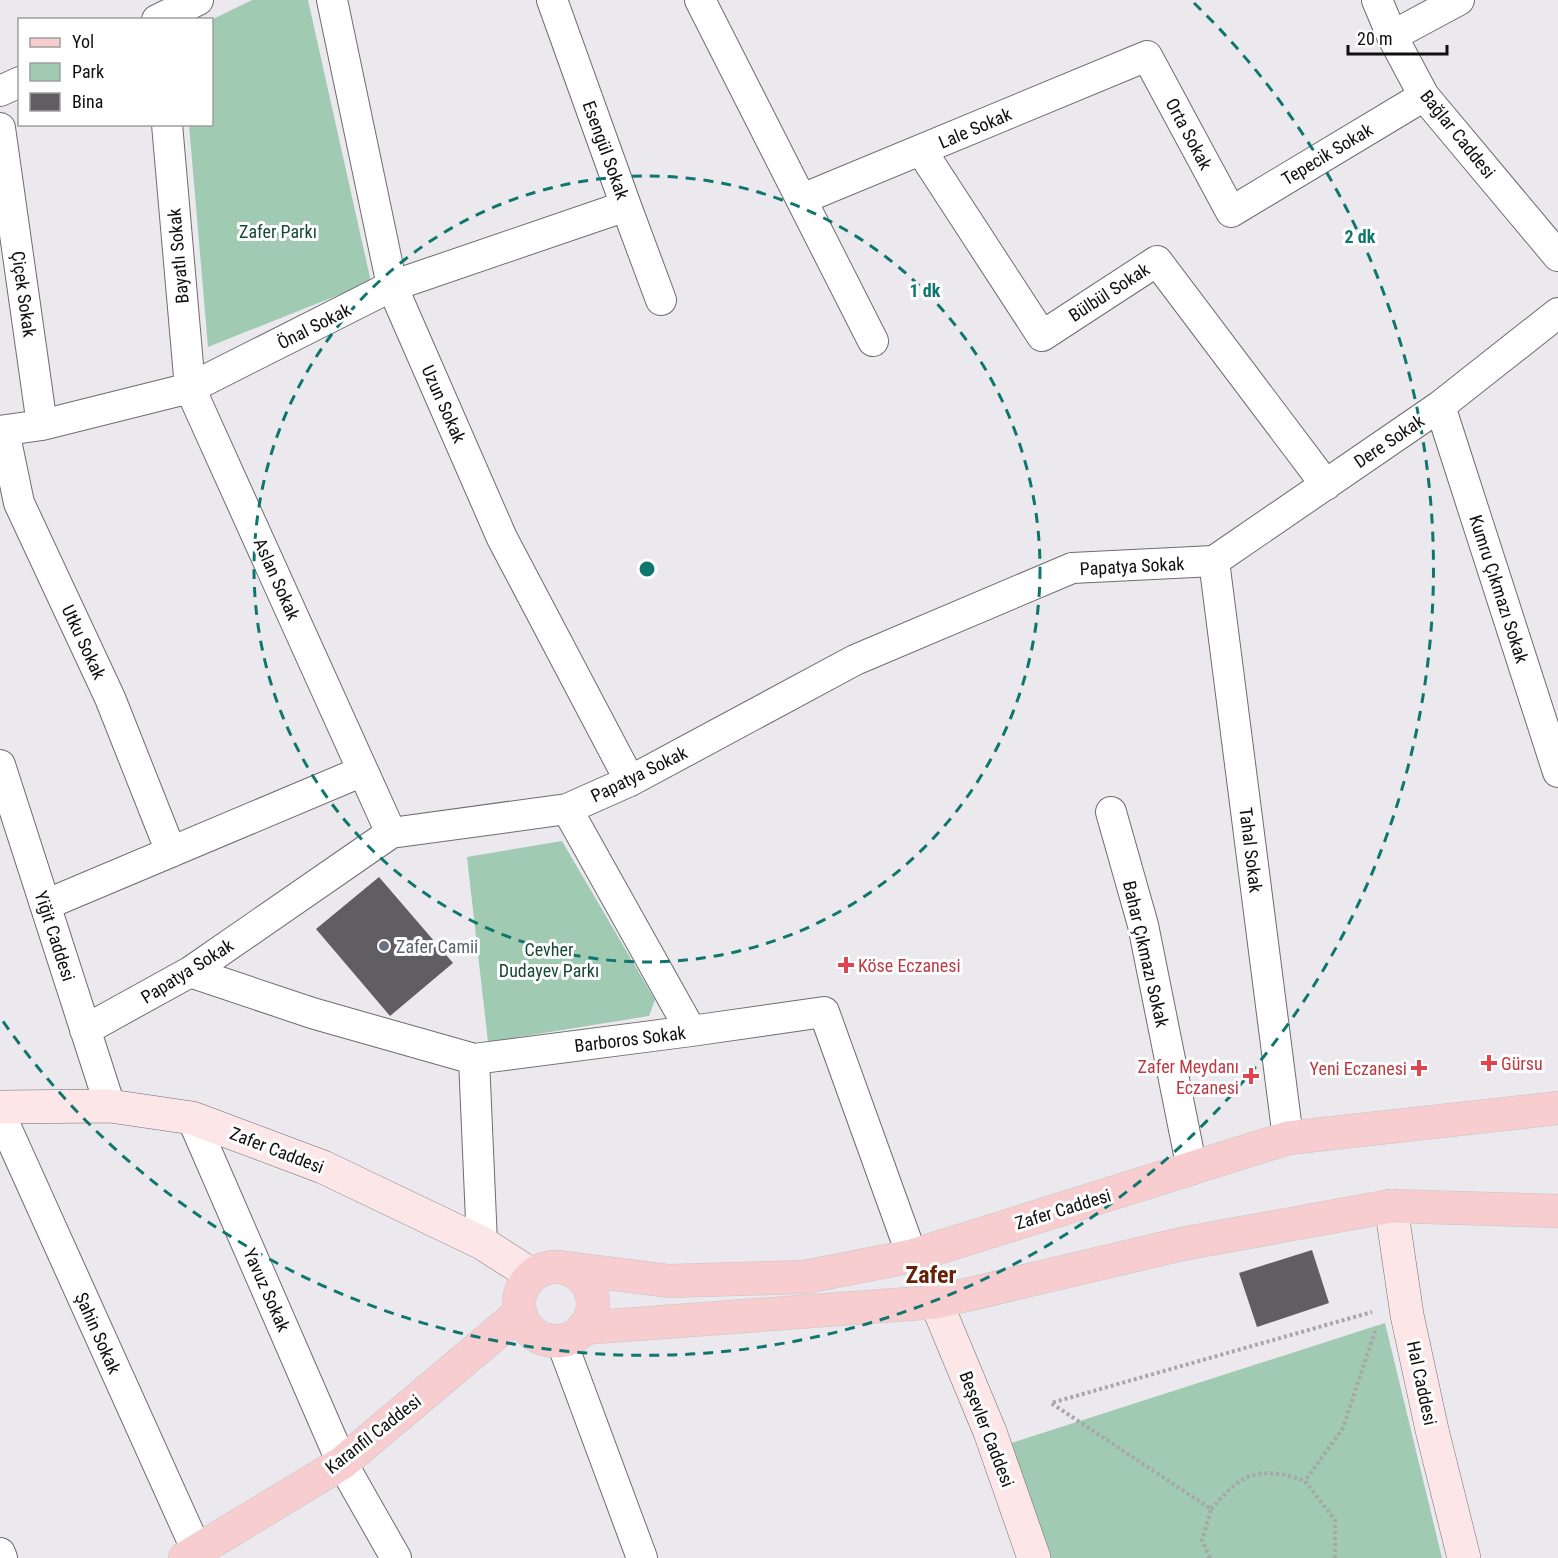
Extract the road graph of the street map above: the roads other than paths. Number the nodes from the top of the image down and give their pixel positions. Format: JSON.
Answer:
{"nodes":[{"id":1,"x":153,"y":0,"type":"edge"},
{"id":2,"x":198,"y":0,"type":"edge"},
{"id":3,"x":333,"y":0,"type":"edge"},
{"id":4,"x":552,"y":0,"type":"edge"},
{"id":5,"x":700,"y":0,"type":"edge"},
{"id":6,"x":1377,"y":0,"type":"edge"},
{"id":7,"x":1459,"y":0,"type":"edge"},
{"id":8,"x":157,"y":18,"type":"edge"},
{"id":9,"x":161,"y":18,"type":"edge"},
{"id":10,"x":1392,"y":36,"type":"junction"},
{"id":11,"x":1147,"y":56,"type":"joint"},
{"id":12,"x":18,"y":83,"type":"edge"},
{"id":13,"x":0,"y":91,"type":"edge"},
{"id":14,"x":1424,"y":96,"type":"junction"},
{"id":15,"x":167,"y":126,"type":"edge"},
{"id":16,"x":0,"y":128,"type":"edge"},
{"id":17,"x":921,"y":150,"type":"junction"},
{"id":18,"x":802,"y":199,"type":"junction"},
{"id":19,"x":626,"y":206,"type":"junction"},
{"id":20,"x":1231,"y":212,"type":"joint"},
{"id":21,"x":1558,"y":256,"type":"edge"},
{"id":22,"x":392,"y":286,"type":"junction"},
{"id":23,"x":661,"y":300,"type":"dead end"},
{"id":24,"x":1558,"y":313,"type":"edge"},
{"id":25,"x":873,"y":340,"type":"dead end"},
{"id":26,"x":190,"y":388,"type":"junction"},
{"id":27,"x":1440,"y":406,"type":"junction"},
{"id":28,"x":42,"y":424,"type":"junction"},
{"id":29,"x":2,"y":431,"type":"edge"},
{"id":30,"x":1326,"y":484,"type":"junction"},
{"id":31,"x":1214,"y":561,"type":"junction"},
{"id":32,"x":0,"y":765,"type":"edge"},
{"id":33,"x":363,"y":771,"type":"junction"},
{"id":34,"x":1558,"y":772,"type":"edge"},
{"id":35,"x":630,"y":781,"type":"junction"},
{"id":36,"x":567,"y":809,"type":"junction"},
{"id":37,"x":1111,"y":812,"type":"dead end"},
{"id":38,"x":391,"y":833,"type":"junction"},
{"id":39,"x":171,"y":852,"type":"junction"},
{"id":40,"x":45,"y":904,"type":"junction"},
{"id":41,"x":190,"y":972,"type":"junction"},
{"id":42,"x":85,"y":1030,"type":"junction"},
{"id":43,"x":691,"y":1031,"type":"junction"},
{"id":44,"x":474,"y":1059,"type":"junction"},
{"id":45,"x":110,"y":1106,"type":"junction"},
{"id":46,"x":0,"y":1107,"type":"edge"},
{"id":47,"x":1558,"y":1108,"type":"edge"},
{"id":48,"x":0,"y":1114,"type":"edge"},
{"id":49,"x":192,"y":1118,"type":"junction"},
{"id":50,"x":1288,"y":1138,"type":"junction"},
{"id":51,"x":1192,"y":1169,"type":"junction"},
{"id":52,"x":1391,"y":1206,"type":"junction"},
{"id":53,"x":1558,"y":1211,"type":"edge"},
{"id":54,"x":482,"y":1243,"type":"junction"},
{"id":55,"x":912,"y":1256,"type":"junction"},
{"id":56,"x":566,"y":1268,"type":"junction"},
{"id":57,"x":532,"y":1275,"type":"junction"},
{"id":58,"x":936,"y":1302,"type":"junction"},
{"id":59,"x":520,"y":1313,"type":"junction"},
{"id":60,"x":572,"y":1334,"type":"junction"},
{"id":61,"x":342,"y":1462,"type":"junction"},
{"id":62,"x":0,"y":1553,"type":"edge"},
{"id":63,"x":191,"y":1554,"type":"edge"},
{"id":64,"x":2,"y":1558,"type":"edge"},
{"id":65,"x":396,"y":1558,"type":"edge"},
{"id":66,"x":642,"y":1558,"type":"edge"},
{"id":67,"x":1034,"y":1558,"type":"edge"},
{"id":68,"x":1464,"y":1558,"type":"edge"}],
"edges":[{"from":1,"to":8,"type":"street"},
{"from":2,"to":9,"type":"street"},
{"from":3,"to":22,"type":"street","name":"Uzun Sokak"},
{"from":4,"to":19,"type":"street","name":"Esengül Sokak"},
{"from":5,"to":18,"type":"street"},
{"from":6,"to":10,"type":"street","name":"Bağlar Caddesi"},
{"from":7,"to":10,"type":"street"},
{"from":10,"to":14,"type":"street","name":"Bağlar Caddesi"},
{"from":11,"to":17,"type":"street","name":"Lale Sokak"},
{"from":11,"to":20,"type":"street","name":"Orta Sokak"},
{"from":12,"to":13,"type":"street"},
{"from":14,"to":20,"type":"street","name":"Tepecik Sokak"},
{"from":14,"to":21,"type":"street","name":"Bağlar Caddesi"},
{"from":15,"to":26,"type":"street","name":"Bayatlı Sokak"},
{"from":16,"to":28,"type":"street","name":"Çiçek Sokak"},
{"from":17,"to":18,"type":"street","name":"Lale Sokak"},
{"from":17,"to":30,"type":"street","name":"Bülbül Sokak"},
{"from":18,"to":25,"type":"street"},
{"from":19,"to":22,"type":"street","name":"Önal Sokak"},
{"from":19,"to":23,"type":"street","name":"Esengül Sokak"},
{"from":22,"to":26,"type":"street","name":"Önal Sokak"},
{"from":22,"to":35,"type":"street","name":"Uzun Sokak"},
{"from":24,"to":27,"type":"street","name":"Dere Sokak"},
{"from":26,"to":28,"type":"street","name":"Önal Sokak"},
{"from":26,"to":33,"type":"street","name":"Aslan Sokak"},
{"from":27,"to":30,"type":"street","name":"Dere Sokak"},
{"from":27,"to":34,"type":"street","name":"Kumru Çıkmazı Sokak"},
{"from":28,"to":29,"type":"street","name":"Önal Sokak"},
{"from":29,"to":39,"type":"street","name":"Utku Sokak"},
{"from":30,"to":31,"type":"street","name":"Dere Sokak"},
{"from":31,"to":35,"type":"street","name":"Papatya Sokak"},
{"from":31,"to":50,"type":"street","name":"Tahal Sokak"},
{"from":32,"to":40,"type":"street","name":"Yiğit Caddesi"},
{"from":33,"to":38,"type":"street","name":"Aslan Sokak"},
{"from":33,"to":39,"type":"street"},
{"from":35,"to":36,"type":"street","name":"Papatya Sokak"},
{"from":36,"to":38,"type":"street","name":"Papatya Sokak"},
{"from":36,"to":43,"type":"street"},
{"from":37,"to":51,"type":"street","name":"Bahar Çıkmazı Sokak"},
{"from":38,"to":41,"type":"street","name":"Papatya Sokak"},
{"from":39,"to":40,"type":"street"},
{"from":40,"to":42,"type":"street","name":"Yiğit Caddesi"},
{"from":41,"to":42,"type":"street","name":"Papatya Sokak"},
{"from":41,"to":44,"type":"street","name":"Barboros Sokak"},
{"from":42,"to":45,"type":"street","name":"Yiğit Caddesi"},
{"from":43,"to":44,"type":"street","name":"Barboros Sokak"},
{"from":43,"to":55,"type":"street","name":"Barboros Sokak"},
{"from":44,"to":54,"type":"street"},
{"from":45,"to":46,"type":"street","name":"Zafer Caddesi"},
{"from":45,"to":49,"type":"street","name":"Zafer Caddesi"},
{"from":47,"to":50,"type":"main road","name":"Zafer Caddesi"},
{"from":48,"to":63,"type":"street","name":"Şahin Sokak"},
{"from":49,"to":54,"type":"street","name":"Zafer Caddesi"},
{"from":49,"to":61,"type":"street","name":"Yavuz Sokak"},
{"from":50,"to":51,"type":"main road","name":"Zafer Caddesi"},
{"from":51,"to":55,"type":"main road","name":"Zafer Caddesi"},
{"from":52,"to":53,"type":"main road"},
{"from":52,"to":58,"type":"main road"},
{"from":52,"to":68,"type":"street","name":"Hal Caddesi"},
{"from":54,"to":57,"type":"street","name":"Zafer Caddesi"},
{"from":55,"to":56,"type":"main road","name":"Zafer Caddesi"},
{"from":56,"to":57,"type":"main road","name":"Zafer Caddesi"},
{"from":56,"to":60,"type":"main road"},
{"from":57,"to":59,"type":"main road"},
{"from":58,"to":60,"type":"main road"},
{"from":58,"to":67,"type":"street","name":"Beşevler Caddesi"},
{"from":59,"to":60,"type":"main road"},
{"from":59,"to":61,"type":"main road","name":"Karanfil Caddesi"},
{"from":60,"to":66,"type":"street"},
{"from":61,"to":63,"type":"main road","name":"Karanfil Caddesi"},
{"from":61,"to":65,"type":"street","name":"Yavuz Sokak"},
{"from":62,"to":64,"type":"street"}]}
